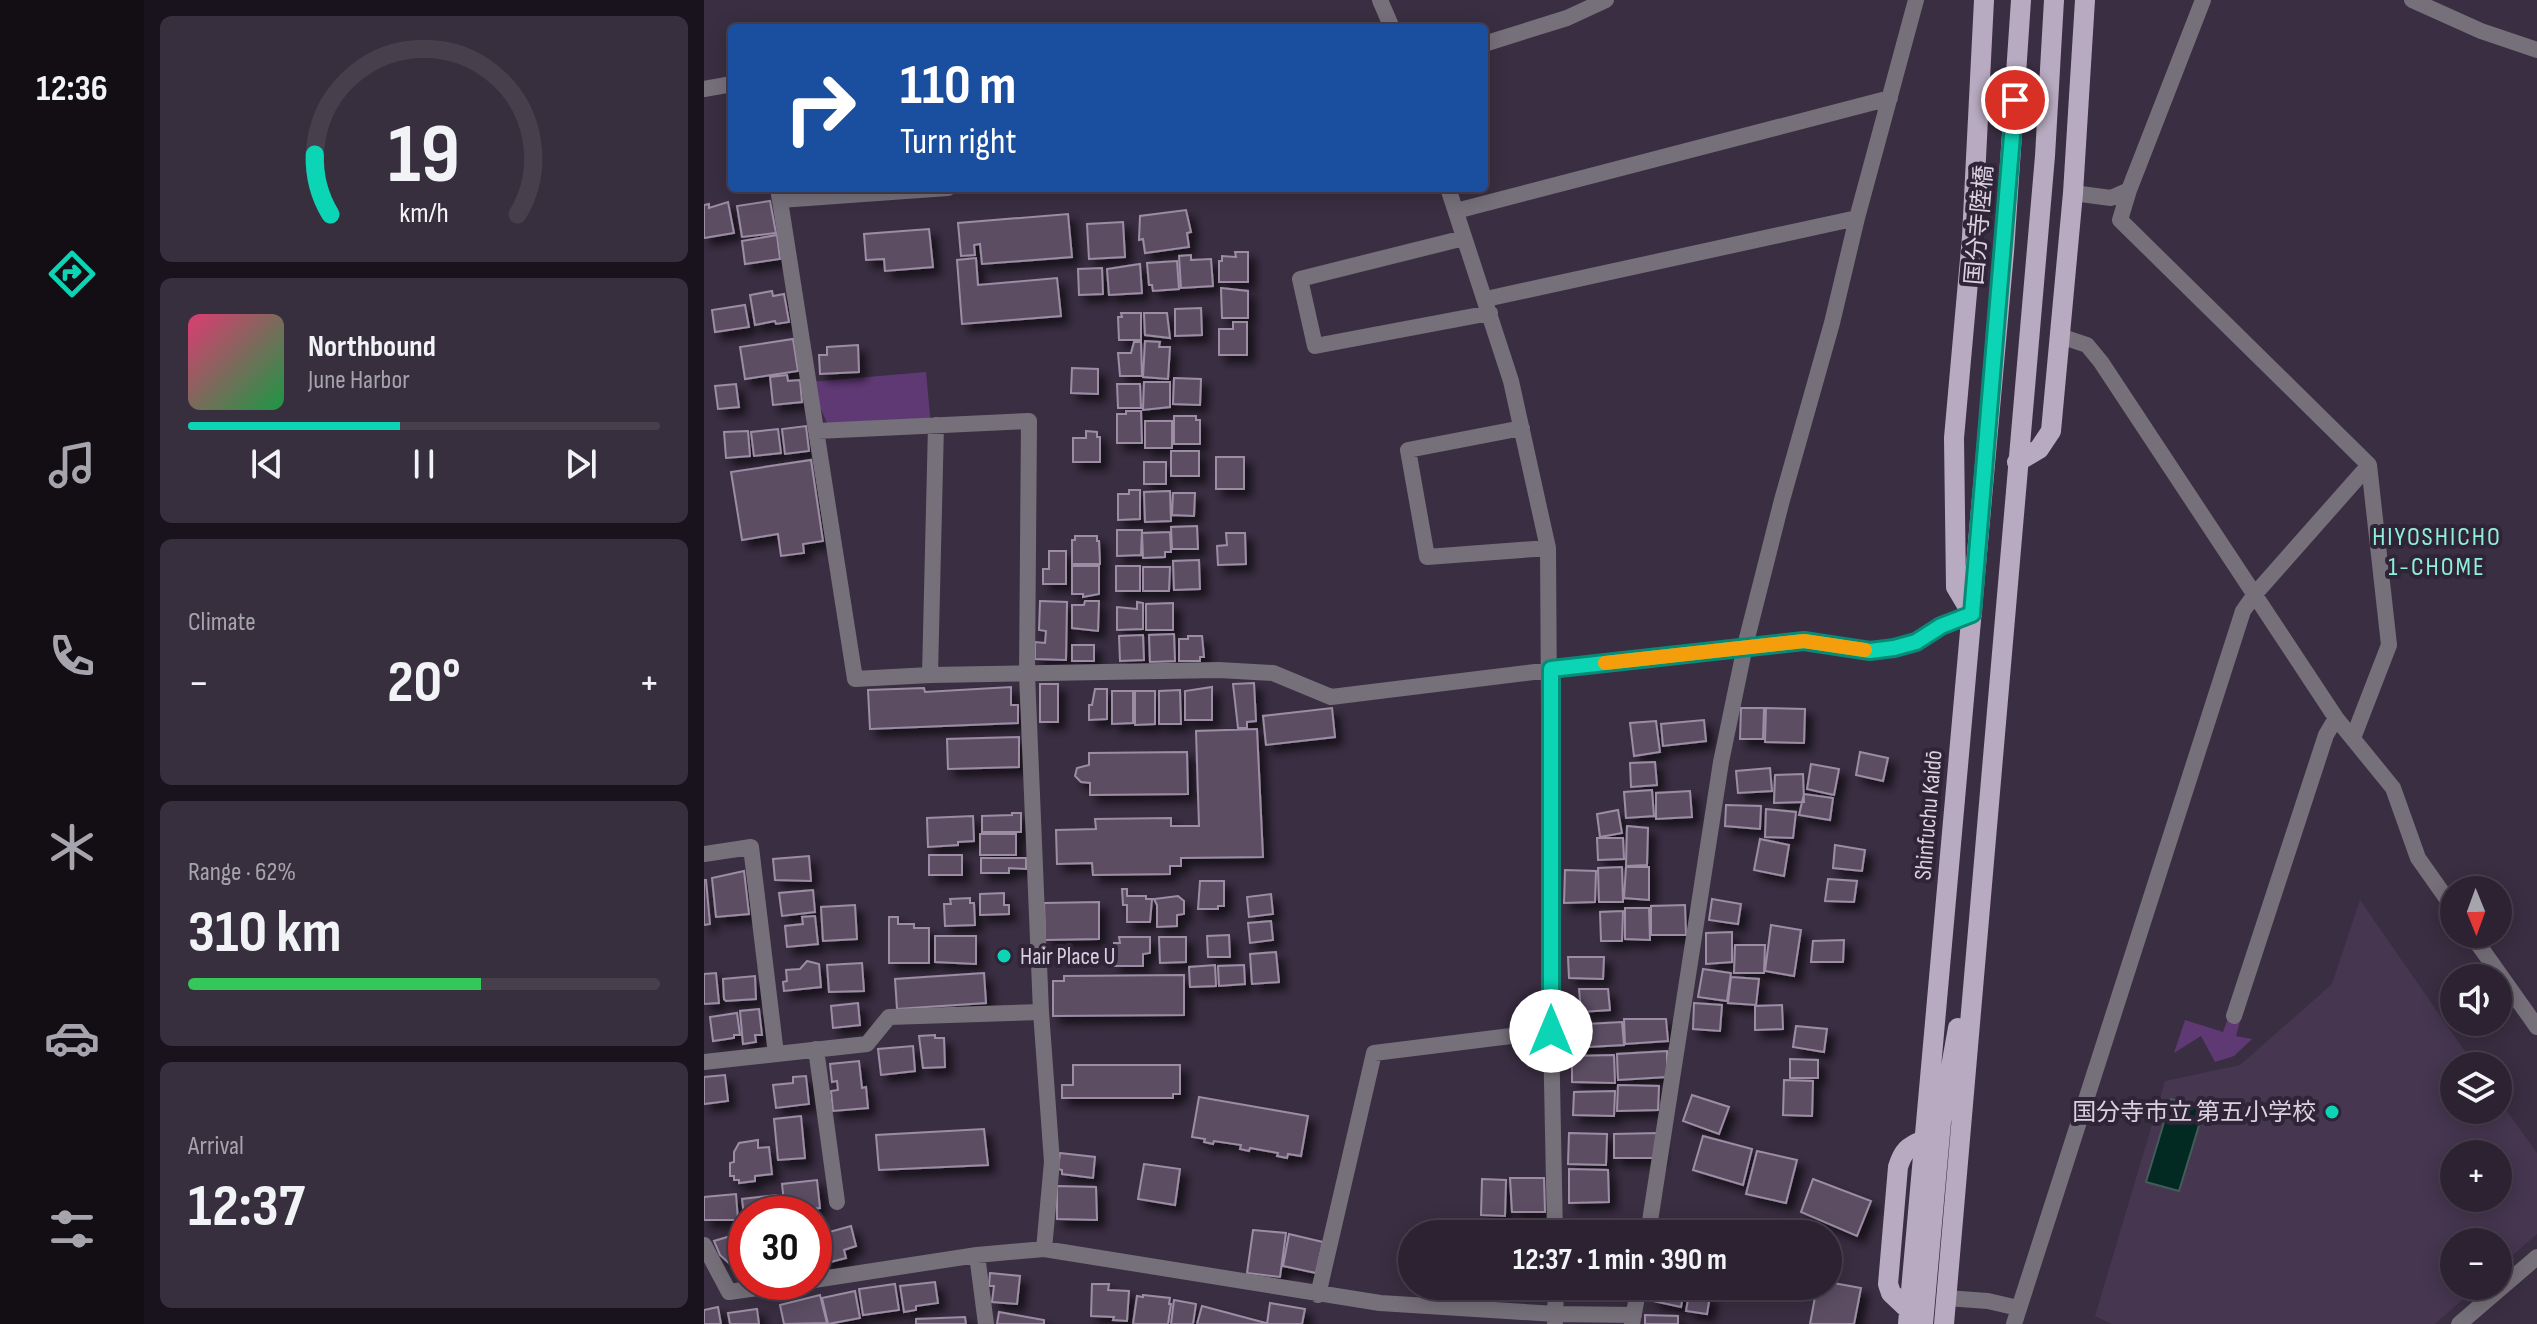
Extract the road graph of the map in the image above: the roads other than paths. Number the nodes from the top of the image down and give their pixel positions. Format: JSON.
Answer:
{"nodes":[{"id":1,"x":1380,"y":0,"type":"edge"},
{"id":2,"x":1606,"y":0,"type":"edge"},
{"id":3,"x":1916,"y":0,"type":"edge"},
{"id":4,"x":1984,"y":0,"type":"edge"},
{"id":5,"x":2021,"y":0,"type":"edge"},
{"id":6,"x":2054,"y":0,"type":"edge"},
{"id":7,"x":2085,"y":0,"type":"edge"},
{"id":8,"x":2203,"y":0,"type":"edge"},
{"id":9,"x":2412,"y":0,"type":"edge"},
{"id":10,"x":1390,"y":24,"type":"edge"},
{"id":11,"x":1488,"y":43,"type":"edge"},
{"id":12,"x":2537,"y":50,"type":"edge"},
{"id":13,"x":728,"y":85,"type":"edge"},
{"id":14,"x":704,"y":89,"type":"edge"},
{"id":15,"x":1890,"y":98,"type":"junction"},
{"id":16,"x":2129,"y":190,"type":"junction"},
{"id":17,"x":835,"y":192,"type":"edge"},
{"id":18,"x":1449,"y":192,"type":"edge"},
{"id":19,"x":2073,"y":193,"type":"junction"},
{"id":20,"x":779,"y":194,"type":"edge"},
{"id":21,"x":1456,"y":211,"type":"junction"},
{"id":22,"x":1857,"y":218,"type":"junction"},
{"id":23,"x":1464,"y":238,"type":"junction"},
{"id":24,"x":1488,"y":306,"type":"junction"},
{"id":25,"x":1998,"y":311,"type":"joint"},
{"id":26,"x":2060,"y":336,"type":"junction"},
{"id":27,"x":936,"y":425,"type":"junction"},
{"id":28,"x":1522,"y":428,"type":"junction"},
{"id":29,"x":817,"y":431,"type":"junction"},
{"id":30,"x":2017,"y":462,"type":"junction"},
{"id":31,"x":2369,"y":465,"type":"junction"},
{"id":32,"x":1548,"y":548,"type":"junction"},
{"id":33,"x":2255,"y":594,"type":"junction"},
{"id":34,"x":1972,"y":614,"type":"junction"},
{"id":35,"x":1745,"y":646,"type":"junction"},
{"id":36,"x":1551,"y":669,"type":"junction"},
{"id":37,"x":1027,"y":674,"type":"junction"},
{"id":38,"x":930,"y":675,"type":"junction"},
{"id":39,"x":2336,"y":718,"type":"junction"},
{"id":40,"x":2353,"y":738,"type":"junction"},
{"id":41,"x":704,"y":854,"type":"edge"},
{"id":42,"x":2440,"y":889,"type":"edge"},
{"id":43,"x":2481,"y":948,"type":"edge"},
{"id":44,"x":1975,"y":950,"type":"junction"},
{"id":45,"x":1041,"y":1012,"type":"junction"},
{"id":46,"x":2234,"y":1016,"type":"dead end"},
{"id":47,"x":2537,"y":1027,"type":"edge"},
{"id":48,"x":1551,"y":1031,"type":"junction"},
{"id":49,"x":816,"y":1049,"type":"junction"},
{"id":50,"x":776,"y":1054,"type":"junction"},
{"id":51,"x":704,"y":1062,"type":"edge"},
{"id":52,"x":837,"y":1202,"type":"dead end"},
{"id":53,"x":1555,"y":1220,"type":"edge"},
{"id":54,"x":1650,"y":1220,"type":"edge"},
{"id":55,"x":704,"y":1245,"type":"edge"},
{"id":56,"x":1044,"y":1249,"type":"junction"},
{"id":57,"x":977,"y":1255,"type":"junction"},
{"id":58,"x":2537,"y":1257,"type":"edge"},
{"id":59,"x":832,"y":1277,"type":"edge"},
{"id":60,"x":728,"y":1290,"type":"edge"},
{"id":61,"x":1318,"y":1295,"type":"junction"},
{"id":62,"x":1946,"y":1298,"type":"junction"},
{"id":63,"x":1637,"y":1300,"type":"edge"},
{"id":64,"x":2016,"y":1316,"type":"edge"},
{"id":65,"x":1556,"y":1319,"type":"edge"},
{"id":66,"x":1913,"y":1319,"type":"edge"},
{"id":67,"x":1633,"y":1320,"type":"edge"},
{"id":68,"x":986,"y":1324,"type":"edge"},
{"id":69,"x":1944,"y":1324,"type":"edge"},
{"id":70,"x":2459,"y":1324,"type":"edge"}],
"edges":[{"from":1,"to":10,"type":"street"},
{"from":2,"to":11,"type":"street"},
{"from":3,"to":15,"type":"street"},
{"from":4,"to":34,"type":"main road"},
{"from":5,"to":25,"type":"main road","name":"国分寺陸橋"},
{"from":6,"to":30,"type":"main road","name":"Shinfuchu Kaidō"},
{"from":7,"to":19,"type":"main road"},
{"from":8,"to":16,"type":"street"},
{"from":9,"to":12,"type":"street"},
{"from":13,"to":14,"type":"street"},
{"from":15,"to":21,"type":"street"},
{"from":15,"to":22,"type":"street"},
{"from":16,"to":19,"type":"street"},
{"from":16,"to":31,"type":"street"},
{"from":17,"to":20,"type":"street"},
{"from":18,"to":21,"type":"street"},
{"from":19,"to":26,"type":"main road"},
{"from":20,"to":29,"type":"street"},
{"from":21,"to":23,"type":"street"},
{"from":22,"to":24,"type":"street"},
{"from":22,"to":35,"type":"street"},
{"from":23,"to":24,"type":"street"},
{"from":23,"to":24,"type":"street"},
{"from":24,"to":28,"type":"street"},
{"from":25,"to":34,"type":"main road","name":"Shinfuchu Kaidō"},
{"from":26,"to":30,"type":"main road"},
{"from":26,"to":33,"type":"street"},
{"from":27,"to":29,"type":"street"},
{"from":27,"to":37,"type":"street"},
{"from":27,"to":38,"type":"street"},
{"from":28,"to":32,"type":"street"},
{"from":28,"to":32,"type":"street"},
{"from":29,"to":38,"type":"street"},
{"from":30,"to":44,"type":"main road","name":"Shinfuchu Kaidō"},
{"from":31,"to":33,"type":"street"},
{"from":31,"to":40,"type":"street"},
{"from":32,"to":36,"type":"street"},
{"from":33,"to":39,"type":"street"},
{"from":33,"to":64,"type":"street"},
{"from":34,"to":35,"type":"street"},
{"from":34,"to":66,"type":"main road","name":"Shinfuchu Kaidō"},
{"from":35,"to":36,"type":"street"},
{"from":35,"to":54,"type":"street"},
{"from":36,"to":37,"type":"street"},
{"from":36,"to":48,"type":"street"},
{"from":37,"to":38,"type":"street"},
{"from":37,"to":45,"type":"street"},
{"from":39,"to":40,"type":"street"},
{"from":39,"to":46,"type":"street"},
{"from":40,"to":42,"type":"street"},
{"from":41,"to":50,"type":"street"},
{"from":43,"to":47,"type":"street"},
{"from":44,"to":62,"type":"main road","name":"Shinfuchu Kaidō"},
{"from":44,"to":66,"type":"main road","name":"Shinfuchu Kaidō"},
{"from":45,"to":49,"type":"street"},
{"from":45,"to":56,"type":"street"},
{"from":48,"to":53,"type":"street"},
{"from":48,"to":61,"type":"street"},
{"from":49,"to":50,"type":"street"},
{"from":49,"to":52,"type":"street"},
{"from":50,"to":51,"type":"street"},
{"from":55,"to":60,"type":"street"},
{"from":56,"to":57,"type":"street"},
{"from":56,"to":61,"type":"street"},
{"from":57,"to":59,"type":"street"},
{"from":57,"to":68,"type":"street"},
{"from":58,"to":70,"type":"street"},
{"from":61,"to":65,"type":"street"},
{"from":62,"to":64,"type":"street"},
{"from":62,"to":69,"type":"main road","name":"Shinfuchu Kaidō"},
{"from":63,"to":67,"type":"street"},
{"from":65,"to":67,"type":"street"}]}
